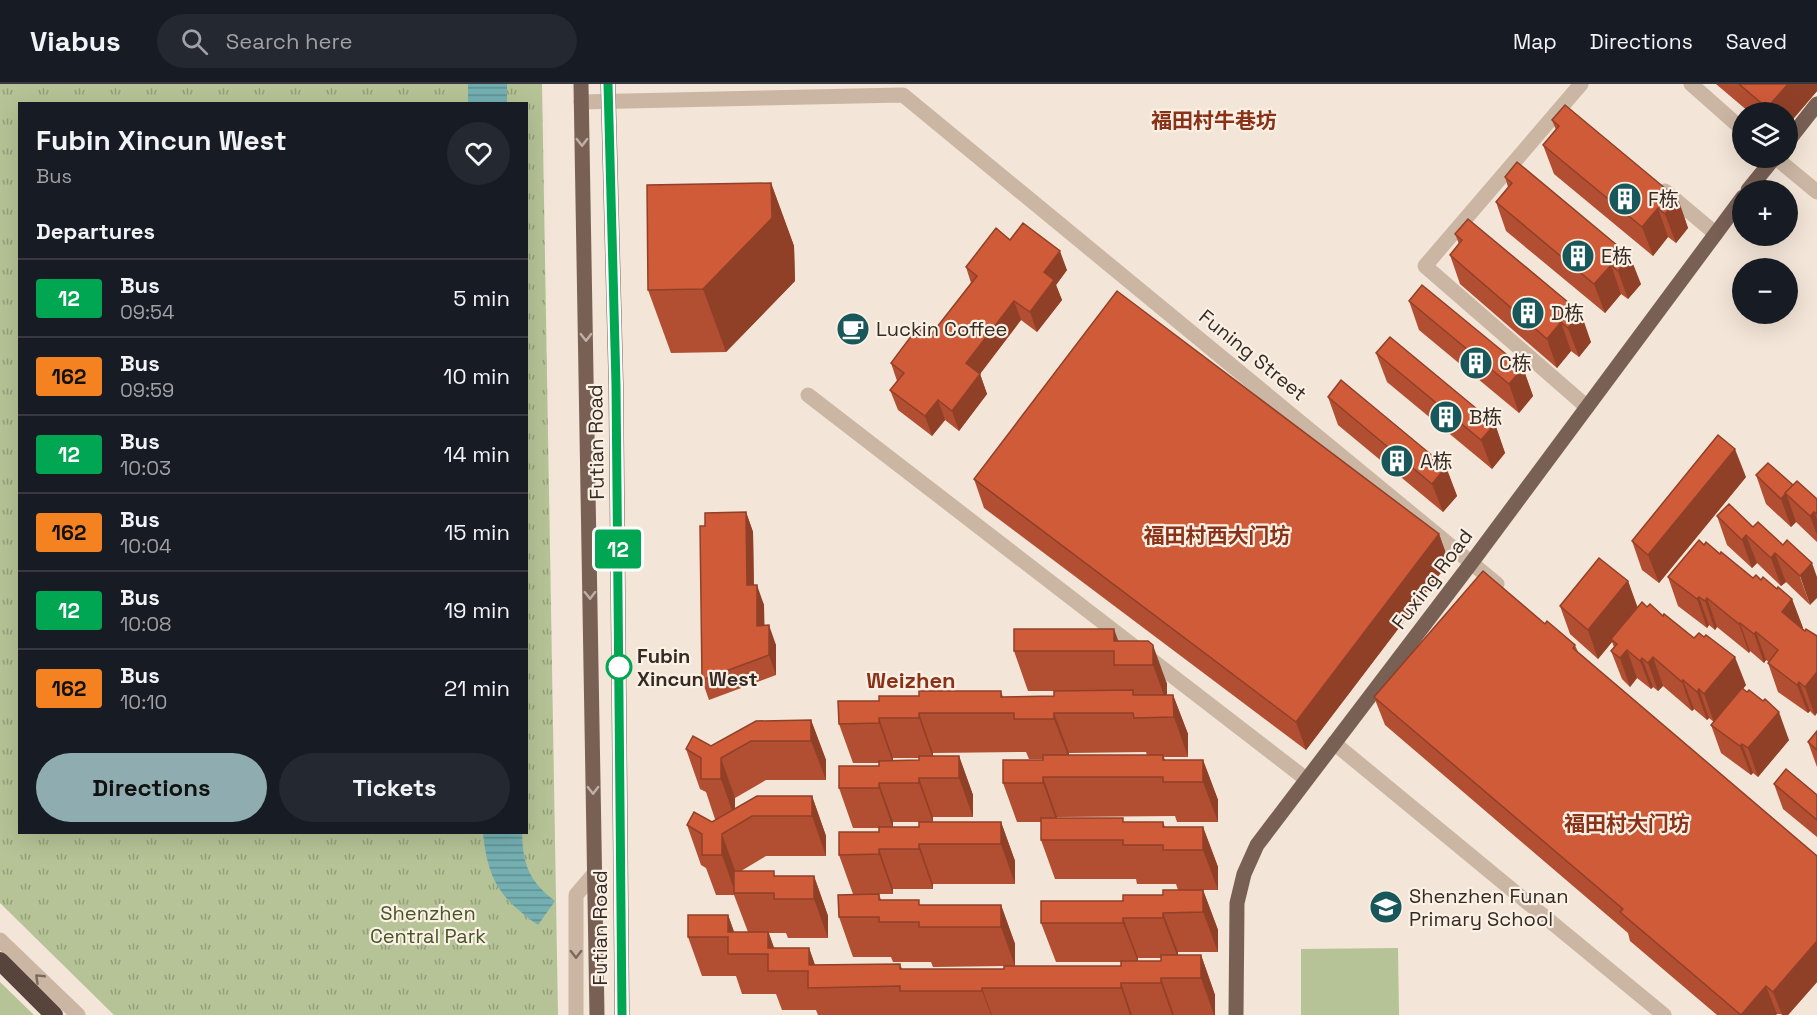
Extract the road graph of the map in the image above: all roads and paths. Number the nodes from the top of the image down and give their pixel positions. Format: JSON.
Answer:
{"nodes":[{"id":1,"x":581,"y":84,"type":"edge"},
{"id":2,"x":608,"y":84,"type":"edge"},
{"id":3,"x":1581,"y":84,"type":"edge"},
{"id":4,"x":1691,"y":84,"type":"edge"},
{"id":5,"x":904,"y":89,"type":"edge"},
{"id":6,"x":581,"y":102,"type":"junction"},
{"id":7,"x":608,"y":102,"type":"junction"},
{"id":8,"x":1817,"y":104,"type":"edge"},
{"id":9,"x":1732,"y":120,"type":"edge"},
{"id":10,"x":1798,"y":128,"type":"edge"},
{"id":11,"x":1767,"y":168,"type":"edge"},
{"id":12,"x":1787,"y":168,"type":"edge"},
{"id":13,"x":1756,"y":180,"type":"edge"},
{"id":14,"x":1653,"y":181,"type":"edge"},
{"id":15,"x":1817,"y":192,"type":"edge"},
{"id":16,"x":1732,"y":212,"type":"edge"},
{"id":17,"x":1716,"y":234,"type":"junction"},
{"id":18,"x":808,"y":395,"type":"dead end"},
{"id":19,"x":1587,"y":407,"type":"junction"},
{"id":20,"x":1472,"y":562,"type":"junction"},
{"id":21,"x":1508,"y":593,"type":"edge"},
{"id":22,"x":1334,"y":742,"type":"junction"},
{"id":23,"x":1306,"y":779,"type":"junction"},
{"id":24,"x":594,"y":874,"type":"junction"},
{"id":25,"x":0,"y":940,"type":"edge"},
{"id":26,"x":0,"y":961,"type":"edge"},
{"id":27,"x":54,"y":1015,"type":"edge"},
{"id":28,"x":78,"y":1015,"type":"edge"},
{"id":29,"x":576,"y":1015,"type":"edge"},
{"id":30,"x":597,"y":1015,"type":"edge"},
{"id":31,"x":622,"y":1015,"type":"edge"},
{"id":32,"x":1236,"y":1015,"type":"edge"},
{"id":33,"x":1664,"y":1015,"type":"edge"}],
"edges":[{"from":1,"to":6,"type":"main road","name":"Futian Road"},
{"from":2,"to":7,"type":"main road","name":"Futian Road"},
{"from":3,"to":19,"type":"street"},
{"from":4,"to":9,"type":"street"},
{"from":5,"to":7,"type":"street","name":"Funing Street"},
{"from":5,"to":20,"type":"street","name":"Funing Street"},
{"from":6,"to":7,"type":"street","name":"Funing Street"},
{"from":6,"to":24,"type":"main road","name":"Futian Road","one_way":true},
{"from":7,"to":31,"type":"main road","name":"Futian Road"},
{"from":8,"to":10,"type":"main road"},
{"from":11,"to":13,"type":"main road"},
{"from":12,"to":15,"type":"street"},
{"from":14,"to":17,"type":"street"},
{"from":16,"to":17,"type":"main road","name":"Fuxing Road"},
{"from":17,"to":19,"type":"main road","name":"Fuxing Road"},
{"from":18,"to":23,"type":"street"},
{"from":19,"to":20,"type":"main road","name":"Fuxing Road"},
{"from":20,"to":21,"type":"street","name":"Funing Street"},
{"from":20,"to":22,"type":"main road","name":"Fuxing Road"},
{"from":22,"to":23,"type":"main road","name":"Fuxing Road"},
{"from":22,"to":33,"type":"street"},
{"from":23,"to":32,"type":"main road","name":"Fuxing Road"},
{"from":24,"to":29,"type":"street","one_way":true},
{"from":24,"to":30,"type":"main road","name":"Futian Road"},
{"from":28,"to":25,"type":"street","one_way":true},
{"from":26,"to":27,"type":"highway"}]}
